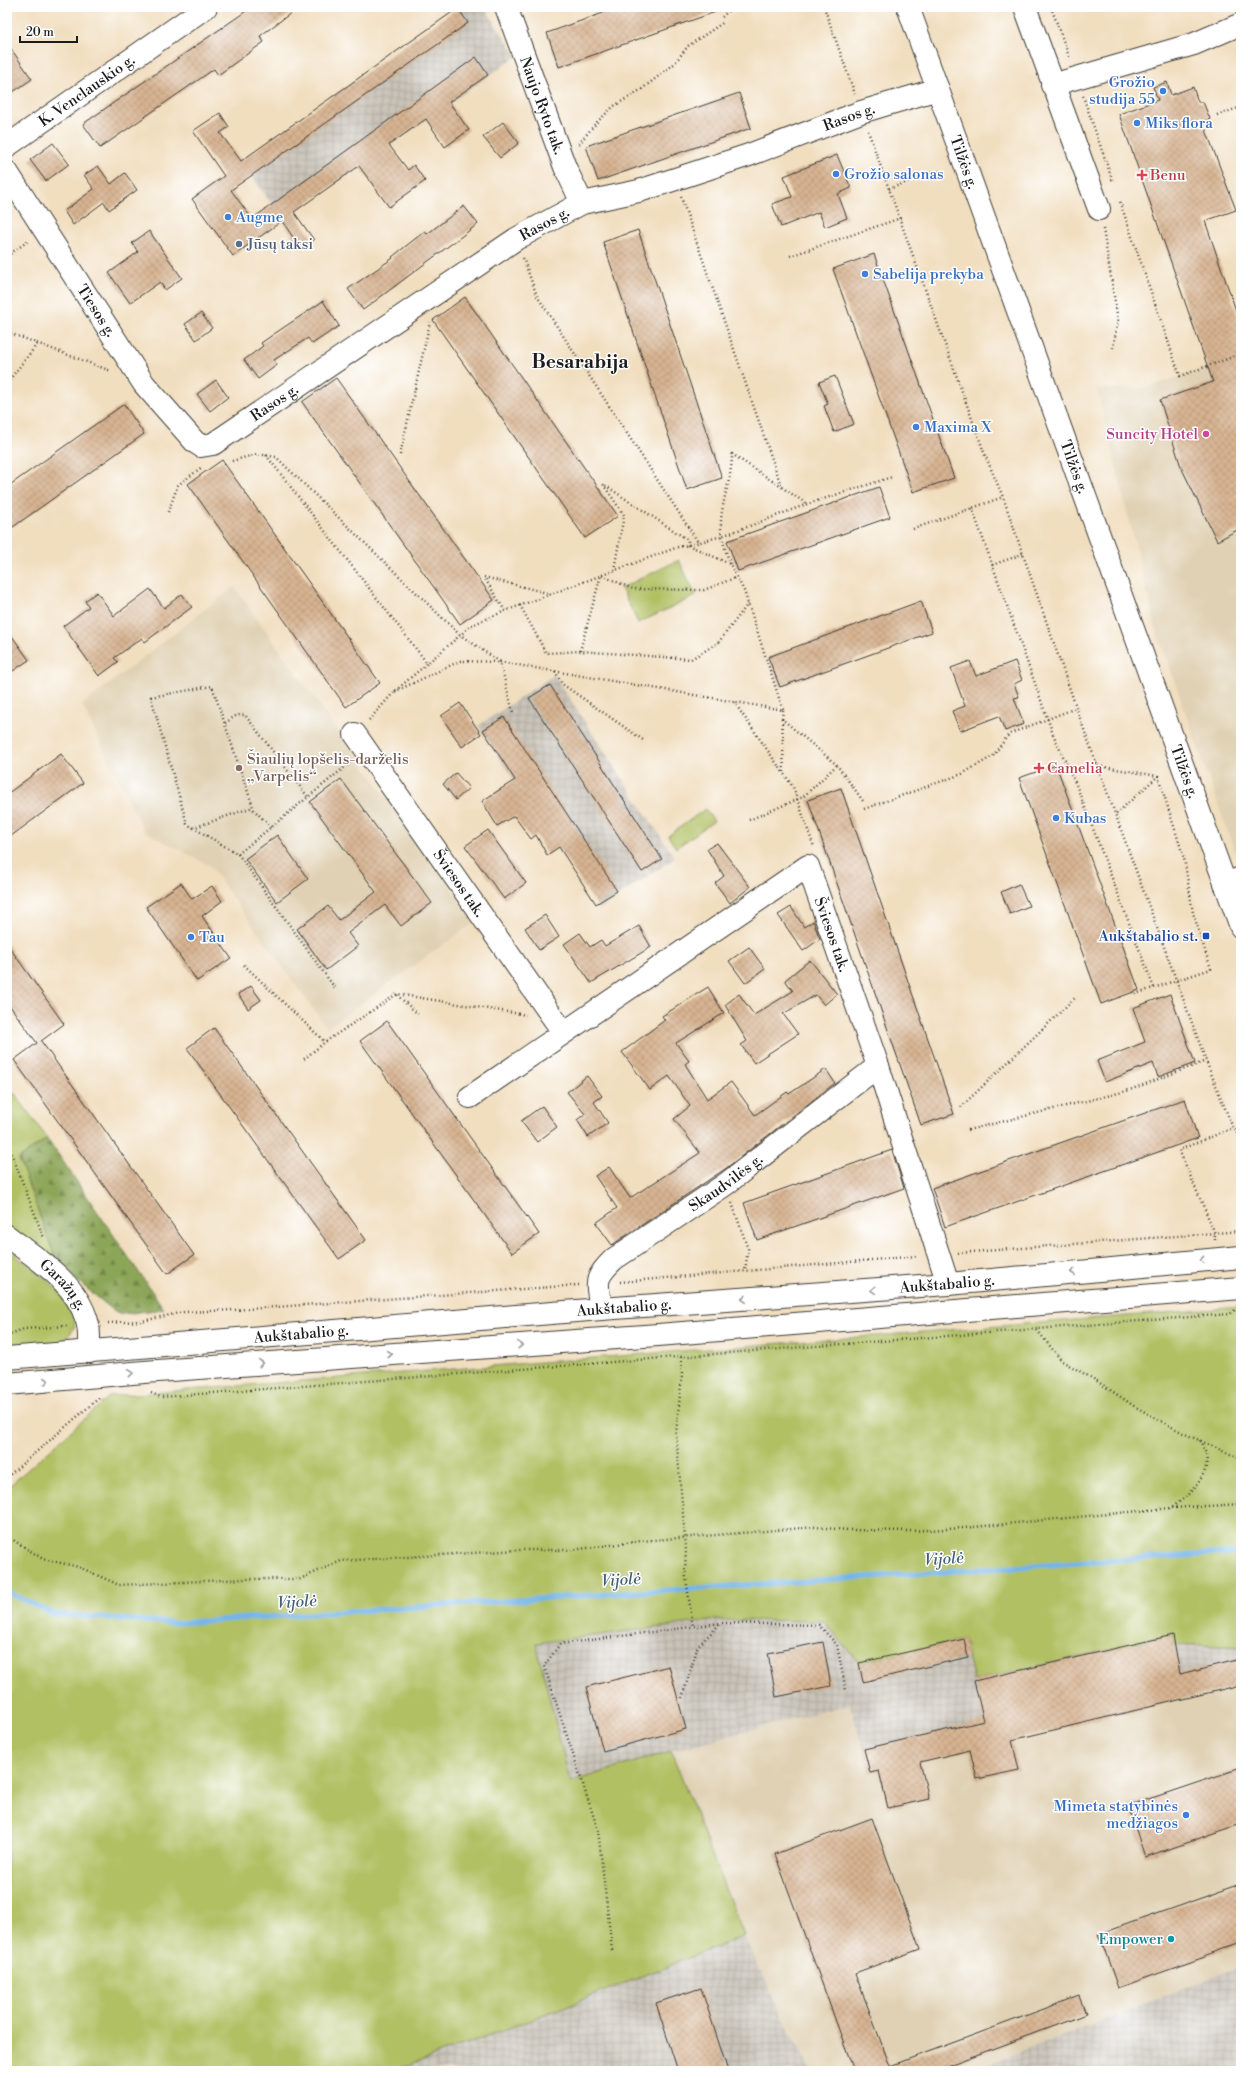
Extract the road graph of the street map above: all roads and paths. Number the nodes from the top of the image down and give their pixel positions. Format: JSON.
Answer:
{"nodes":[{"id":1,"x":206,"y":7,"type":"edge"},
{"id":2,"x":506,"y":7,"type":"edge"},
{"id":3,"x":732,"y":7,"type":"edge"},
{"id":4,"x":824,"y":7,"type":"edge"},
{"id":5,"x":908,"y":7,"type":"edge"},
{"id":6,"x":1025,"y":7,"type":"edge"},
{"id":7,"x":722,"y":16,"type":"dead end"},
{"id":8,"x":724,"y":22,"type":"dead end"},
{"id":9,"x":1241,"y":24,"type":"edge"},
{"id":10,"x":1052,"y":85,"type":"junction"},
{"id":11,"x":938,"y":89,"type":"junction"},
{"id":12,"x":1241,"y":107,"type":"edge"},
{"id":13,"x":861,"y":112,"type":"junction"},
{"id":14,"x":1218,"y":115,"type":"dead end"},
{"id":15,"x":7,"y":146,"type":"edge"},
{"id":16,"x":565,"y":167,"type":"junction"},
{"id":17,"x":7,"y":172,"type":"edge"},
{"id":18,"x":943,"y":173,"type":"dead end"},
{"id":19,"x":675,"y":179,"type":"junction"},
{"id":20,"x":889,"y":190,"type":"junction"},
{"id":21,"x":582,"y":204,"type":"junction"},
{"id":22,"x":1099,"y":209,"type":"joint"},
{"id":23,"x":901,"y":218,"type":"junction"},
{"id":24,"x":44,"y":230,"type":"junction"},
{"id":25,"x":516,"y":239,"type":"junction"},
{"id":26,"x":7,"y":256,"type":"edge"},
{"id":27,"x":790,"y":256,"type":"dead end"},
{"id":28,"x":437,"y":292,"type":"junction"},
{"id":29,"x":7,"y":332,"type":"edge"},
{"id":30,"x":38,"y":344,"type":"junction"},
{"id":31,"x":1113,"y":348,"type":"dead end"},
{"id":32,"x":1241,"y":354,"type":"edge"},
{"id":33,"x":116,"y":373,"type":"dead end"},
{"id":34,"x":1180,"y":376,"type":"dead end"},
{"id":35,"x":7,"y":383,"type":"edge"},
{"id":36,"x":195,"y":442,"type":"joint"},
{"id":37,"x":266,"y":455,"type":"junction"},
{"id":38,"x":400,"y":455,"type":"dead end"},
{"id":39,"x":232,"y":461,"type":"dead end"},
{"id":40,"x":203,"y":466,"type":"dead end"},
{"id":41,"x":892,"y":478,"type":"dead end"},
{"id":42,"x":782,"y":488,"type":"junction"},
{"id":43,"x":1003,"y":497,"type":"junction"},
{"id":44,"x":808,"y":504,"type":"junction"},
{"id":45,"x":972,"y":508,"type":"junction"},
{"id":46,"x":168,"y":512,"type":"dead end"},
{"id":47,"x":913,"y":529,"type":"dead end"},
{"id":48,"x":722,"y":536,"type":"junction"},
{"id":49,"x":698,"y":542,"type":"junction"},
{"id":50,"x":688,"y":545,"type":"junction"},
{"id":51,"x":1023,"y":554,"type":"junction"},
{"id":52,"x":730,"y":564,"type":"junction"},
{"id":53,"x":992,"y":565,"type":"junction"},
{"id":54,"x":614,"y":570,"type":"junction"},
{"id":55,"x":601,"y":575,"type":"junction"},
{"id":56,"x":737,"y":577,"type":"junction"},
{"id":57,"x":551,"y":594,"type":"junction"},
{"id":58,"x":748,"y":604,"type":"junction"},
{"id":59,"x":520,"y":605,"type":"junction"},
{"id":60,"x":505,"y":611,"type":"junction"},
{"id":61,"x":459,"y":634,"type":"junction"},
{"id":62,"x":580,"y":651,"type":"junction"},
{"id":63,"x":500,"y":662,"type":"junction"},
{"id":64,"x":427,"y":663,"type":"junction"},
{"id":65,"x":555,"y":671,"type":"junction"},
{"id":66,"x":394,"y":692,"type":"junction"},
{"id":67,"x":733,"y":702,"type":"junction"},
{"id":68,"x":1076,"y":708,"type":"junction"},
{"id":69,"x":783,"y":710,"type":"junction"},
{"id":70,"x":513,"y":712,"type":"dead end"},
{"id":71,"x":782,"y":719,"type":"junction"},
{"id":72,"x":1047,"y":719,"type":"junction"},
{"id":73,"x":225,"y":723,"type":"junction"},
{"id":74,"x":643,"y":740,"type":"dead end"},
{"id":75,"x":361,"y":742,"type":"junction"},
{"id":76,"x":837,"y":765,"type":"junction"},
{"id":77,"x":1098,"y":766,"type":"junction"},
{"id":78,"x":784,"y":774,"type":"junction"},
{"id":79,"x":1158,"y":776,"type":"junction"},
{"id":80,"x":308,"y":797,"type":"junction"},
{"id":81,"x":797,"y":799,"type":"junction"},
{"id":82,"x":863,"y":801,"type":"dead end"},
{"id":83,"x":253,"y":807,"type":"junction"},
{"id":84,"x":864,"y":809,"type":"dead end"},
{"id":85,"x":1116,"y":814,"type":"junction"},
{"id":86,"x":749,"y":820,"type":"dead end"},
{"id":87,"x":271,"y":827,"type":"junction"},
{"id":88,"x":193,"y":828,"type":"junction"},
{"id":89,"x":238,"y":854,"type":"junction"},
{"id":90,"x":808,"y":866,"type":"junction"},
{"id":91,"x":1233,"y":881,"type":"edge"},
{"id":92,"x":1241,"y":927,"type":"edge"},
{"id":93,"x":244,"y":965,"type":"dead end"},
{"id":94,"x":1176,"y":980,"type":"junction"},
{"id":95,"x":335,"y":988,"type":"dead end"},
{"id":96,"x":1154,"y":988,"type":"junction"},
{"id":97,"x":397,"y":994,"type":"junction"},
{"id":98,"x":1135,"y":994,"type":"dead end"},
{"id":99,"x":1076,"y":997,"type":"dead end"},
{"id":100,"x":418,"y":1014,"type":"dead end"},
{"id":101,"x":560,"y":1026,"type":"junction"},
{"id":102,"x":325,"y":1042,"type":"junction"},
{"id":103,"x":304,"y":1059,"type":"dead end"},
{"id":104,"x":1206,"y":1061,"type":"junction"},
{"id":105,"x":878,"y":1066,"type":"junction"},
{"id":106,"x":470,"y":1097,"type":"dead end"},
{"id":107,"x":961,"y":1107,"type":"dead end"},
{"id":108,"x":1233,"y":1128,"type":"junction"},
{"id":109,"x":968,"y":1130,"type":"dead end"},
{"id":110,"x":1241,"y":1136,"type":"edge"},
{"id":111,"x":7,"y":1142,"type":"edge"},
{"id":112,"x":726,"y":1184,"type":"junction"},
{"id":113,"x":1241,"y":1230,"type":"edge"},
{"id":114,"x":1215,"y":1233,"type":"junction"},
{"id":115,"x":7,"y":1236,"type":"edge"},
{"id":116,"x":938,"y":1254,"type":"junction"},
{"id":117,"x":1241,"y":1257,"type":"edge"},
{"id":118,"x":1216,"y":1259,"type":"junction"},
{"id":119,"x":48,"y":1268,"type":"junction"},
{"id":120,"x":745,"y":1271,"type":"junction"},
{"id":121,"x":597,"y":1284,"type":"junction"},
{"id":122,"x":948,"y":1284,"type":"junction"},
{"id":123,"x":1241,"y":1288,"type":"edge"},
{"id":124,"x":601,"y":1309,"type":"junction"},
{"id":125,"x":1236,"y":1309,"type":"dead end"},
{"id":126,"x":1036,"y":1329,"type":"junction"},
{"id":127,"x":143,"y":1347,"type":"junction"},
{"id":128,"x":89,"y":1352,"type":"junction"},
{"id":129,"x":681,"y":1357,"type":"junction"},
{"id":130,"x":7,"y":1358,"type":"edge"},
{"id":131,"x":144,"y":1372,"type":"junction"},
{"id":132,"x":92,"y":1377,"type":"junction"},
{"id":133,"x":7,"y":1384,"type":"edge"},
{"id":134,"x":104,"y":1397,"type":"dead end"},
{"id":135,"x":1200,"y":1440,"type":"junction"},
{"id":136,"x":1241,"y":1459,"type":"edge"},
{"id":137,"x":7,"y":1477,"type":"edge"},
{"id":138,"x":1241,"y":1504,"type":"edge"},
{"id":139,"x":1171,"y":1508,"type":"junction"},
{"id":140,"x":7,"y":1536,"type":"edge"},
{"id":141,"x":685,"y":1538,"type":"junction"},
{"id":142,"x":721,"y":1623,"type":"junction"},
{"id":143,"x":693,"y":1627,"type":"junction"},
{"id":144,"x":846,"y":1691,"type":"dead end"},
{"id":145,"x":682,"y":1698,"type":"dead end"},
{"id":146,"x":612,"y":1950,"type":"dead end"}],
"edges":[{"from":1,"to":15,"type":"main road","name":"K. Venclauskio g."},
{"from":2,"to":16,"type":"main road","name":"Naujo Ryto tak."},
{"from":3,"to":7,"type":"path"},
{"from":4,"to":13,"type":"path"},
{"from":5,"to":11,"type":"main road","name":"Tilžės g."},
{"from":6,"to":10,"type":"main road"},
{"from":8,"to":16,"type":"path"},
{"from":9,"to":10,"type":"main road"},
{"from":10,"to":22,"type":"main road"},
{"from":11,"to":13,"type":"main road","name":"Rasos g."},
{"from":11,"to":91,"type":"main road","name":"Tilžės g."},
{"from":12,"to":14,"type":"path"},
{"from":13,"to":19,"type":"main road","name":"Rasos g."},
{"from":13,"to":20,"type":"path"},
{"from":16,"to":21,"type":"main road","name":"Naujo Ryto tak."},
{"from":17,"to":24,"type":"main road","name":"Tiesos g."},
{"from":18,"to":20,"type":"path"},
{"from":19,"to":21,"type":"main road","name":"Rasos g."},
{"from":19,"to":42,"type":"path"},
{"from":20,"to":23,"type":"path"},
{"from":21,"to":25,"type":"main road","name":"Rasos g."},
{"from":22,"to":31,"type":"path"},
{"from":23,"to":27,"type":"path"},
{"from":23,"to":43,"type":"path"},
{"from":24,"to":26,"type":"path"},
{"from":24,"to":36,"type":"main road","name":"Tiesos g."},
{"from":25,"to":28,"type":"main road","name":"Rasos g."},
{"from":25,"to":49,"type":"path"},
{"from":28,"to":36,"type":"main road","name":"Rasos g."},
{"from":28,"to":38,"type":"path"},
{"from":29,"to":30,"type":"path"},
{"from":30,"to":33,"type":"path"},
{"from":30,"to":35,"type":"path"},
{"from":32,"to":34,"type":"path"},
{"from":37,"to":39,"type":"path"},
{"from":37,"to":61,"type":"path"},
{"from":37,"to":64,"type":"path"},
{"from":40,"to":46,"type":"path"},
{"from":41,"to":44,"type":"path"},
{"from":42,"to":44,"type":"path"},
{"from":42,"to":48,"type":"path"},
{"from":43,"to":45,"type":"path"},
{"from":43,"to":51,"type":"path"},
{"from":44,"to":48,"type":"path"},
{"from":45,"to":47,"type":"path"},
{"from":45,"to":53,"type":"path"},
{"from":48,"to":49,"type":"path"},
{"from":48,"to":52,"type":"path"},
{"from":49,"to":50,"type":"path"},
{"from":50,"to":52,"type":"path"},
{"from":50,"to":54,"type":"path"},
{"from":50,"to":54,"type":"path"},
{"from":51,"to":53,"type":"path"},
{"from":51,"to":68,"type":"path"},
{"from":52,"to":56,"type":"path"},
{"from":53,"to":72,"type":"path"},
{"from":54,"to":55,"type":"path"},
{"from":55,"to":56,"type":"path"},
{"from":55,"to":57,"type":"path"},
{"from":55,"to":62,"type":"path"},
{"from":56,"to":58,"type":"path"},
{"from":57,"to":59,"type":"path"},
{"from":57,"to":60,"type":"path"},
{"from":58,"to":62,"type":"path"},
{"from":58,"to":69,"type":"path"},
{"from":59,"to":60,"type":"path"},
{"from":59,"to":62,"type":"path"},
{"from":60,"to":61,"type":"path"},
{"from":61,"to":63,"type":"path"},
{"from":61,"to":64,"type":"path"},
{"from":63,"to":65,"type":"path"},
{"from":63,"to":66,"type":"path"},
{"from":63,"to":70,"type":"path"},
{"from":64,"to":66,"type":"path"},
{"from":65,"to":67,"type":"path"},
{"from":65,"to":74,"type":"path"},
{"from":66,"to":75,"type":"path"},
{"from":67,"to":69,"type":"path"},
{"from":67,"to":78,"type":"path"},
{"from":68,"to":72,"type":"path"},
{"from":68,"to":77,"type":"path"},
{"from":69,"to":71,"type":"path"},
{"from":71,"to":76,"type":"path"},
{"from":71,"to":78,"type":"path"},
{"from":72,"to":84,"type":"path"},
{"from":72,"to":96,"type":"path"},
{"from":73,"to":80,"type":"path"},
{"from":73,"to":83,"type":"path"},
{"from":73,"to":88,"type":"path"},
{"from":75,"to":80,"type":"path"},
{"from":75,"to":101,"type":"main road","name":"Šviesos tak."},
{"from":76,"to":81,"type":"path"},
{"from":76,"to":82,"type":"path"},
{"from":77,"to":79,"type":"path"},
{"from":77,"to":85,"type":"path"},
{"from":78,"to":81,"type":"path"},
{"from":79,"to":85,"type":"path"},
{"from":79,"to":94,"type":"path"},
{"from":80,"to":87,"type":"path"},
{"from":81,"to":86,"type":"path"},
{"from":81,"to":90,"type":"path"},
{"from":83,"to":87,"type":"path"},
{"from":83,"to":88,"type":"path"},
{"from":85,"to":94,"type":"path"},
{"from":87,"to":89,"type":"path"},
{"from":88,"to":89,"type":"path"},
{"from":89,"to":95,"type":"path"},
{"from":90,"to":101,"type":"main road"},
{"from":90,"to":105,"type":"main road","name":"Šviesos tak."},
{"from":91,"to":92,"type":"main road","name":"Tilžės g."},
{"from":93,"to":102,"type":"path"},
{"from":94,"to":96,"type":"path"},
{"from":94,"to":104,"type":"path"},
{"from":96,"to":98,"type":"path"},
{"from":97,"to":100,"type":"path"},
{"from":97,"to":101,"type":"path"},
{"from":97,"to":102,"type":"path"},
{"from":99,"to":107,"type":"path"},
{"from":101,"to":106,"type":"main road"},
{"from":102,"to":103,"type":"path"},
{"from":104,"to":108,"type":"path"},
{"from":104,"to":109,"type":"path"},
{"from":105,"to":112,"type":"main road","name":"Skaudvilės g."},
{"from":105,"to":116,"type":"main road","name":"Šviesos tak."},
{"from":108,"to":110,"type":"path"},
{"from":108,"to":114,"type":"path"},
{"from":111,"to":119,"type":"path"},
{"from":112,"to":120,"type":"path"},
{"from":112,"to":121,"type":"main road","name":"Skaudvilės g."},
{"from":113,"to":114,"type":"path"},
{"from":114,"to":116,"type":"path"},
{"from":114,"to":118,"type":"path"},
{"from":115,"to":119,"type":"main road","name":"Garažų g."},
{"from":116,"to":120,"type":"path"},
{"from":116,"to":122,"type":"main road","name":"Šviesos tak."},
{"from":117,"to":118,"type":"main road","name":"Aukštabalio g."},
{"from":118,"to":122,"type":"main road","name":"Aukštabalio g.","one_way":true},
{"from":119,"to":128,"type":"main road","name":"Garažų g."},
{"from":120,"to":121,"type":"path"},
{"from":121,"to":124,"type":"main road"},
{"from":121,"to":127,"type":"path"},
{"from":122,"to":124,"type":"main road","name":"Aukštabalio g.","one_way":true},
{"from":131,"to":123,"type":"main road","name":"Aukštabalio g.","one_way":true},
{"from":124,"to":127,"type":"main road","name":"Aukštabalio g."},
{"from":125,"to":126,"type":"path"},
{"from":126,"to":129,"type":"path"},
{"from":126,"to":135,"type":"path"},
{"from":127,"to":128,"type":"main road","name":"Aukštabalio g."},
{"from":128,"to":130,"type":"main road","name":"Aukštabalio g."},
{"from":128,"to":132,"type":"main road","name":"Garažų g."},
{"from":129,"to":131,"type":"path"},
{"from":129,"to":141,"type":"path"},
{"from":132,"to":131,"type":"main road","name":"Aukštabalio g.","one_way":true},
{"from":133,"to":132,"type":"main road","name":"Aukštabalio g.","one_way":true},
{"from":134,"to":137,"type":"path"},
{"from":135,"to":136,"type":"path"},
{"from":135,"to":139,"type":"path"},
{"from":138,"to":139,"type":"path"},
{"from":139,"to":141,"type":"path"},
{"from":140,"to":141,"type":"path"},
{"from":141,"to":143,"type":"path"},
{"from":142,"to":143,"type":"path"},
{"from":142,"to":144,"type":"path"},
{"from":142,"to":145,"type":"path"},
{"from":143,"to":146,"type":"path"}]}
